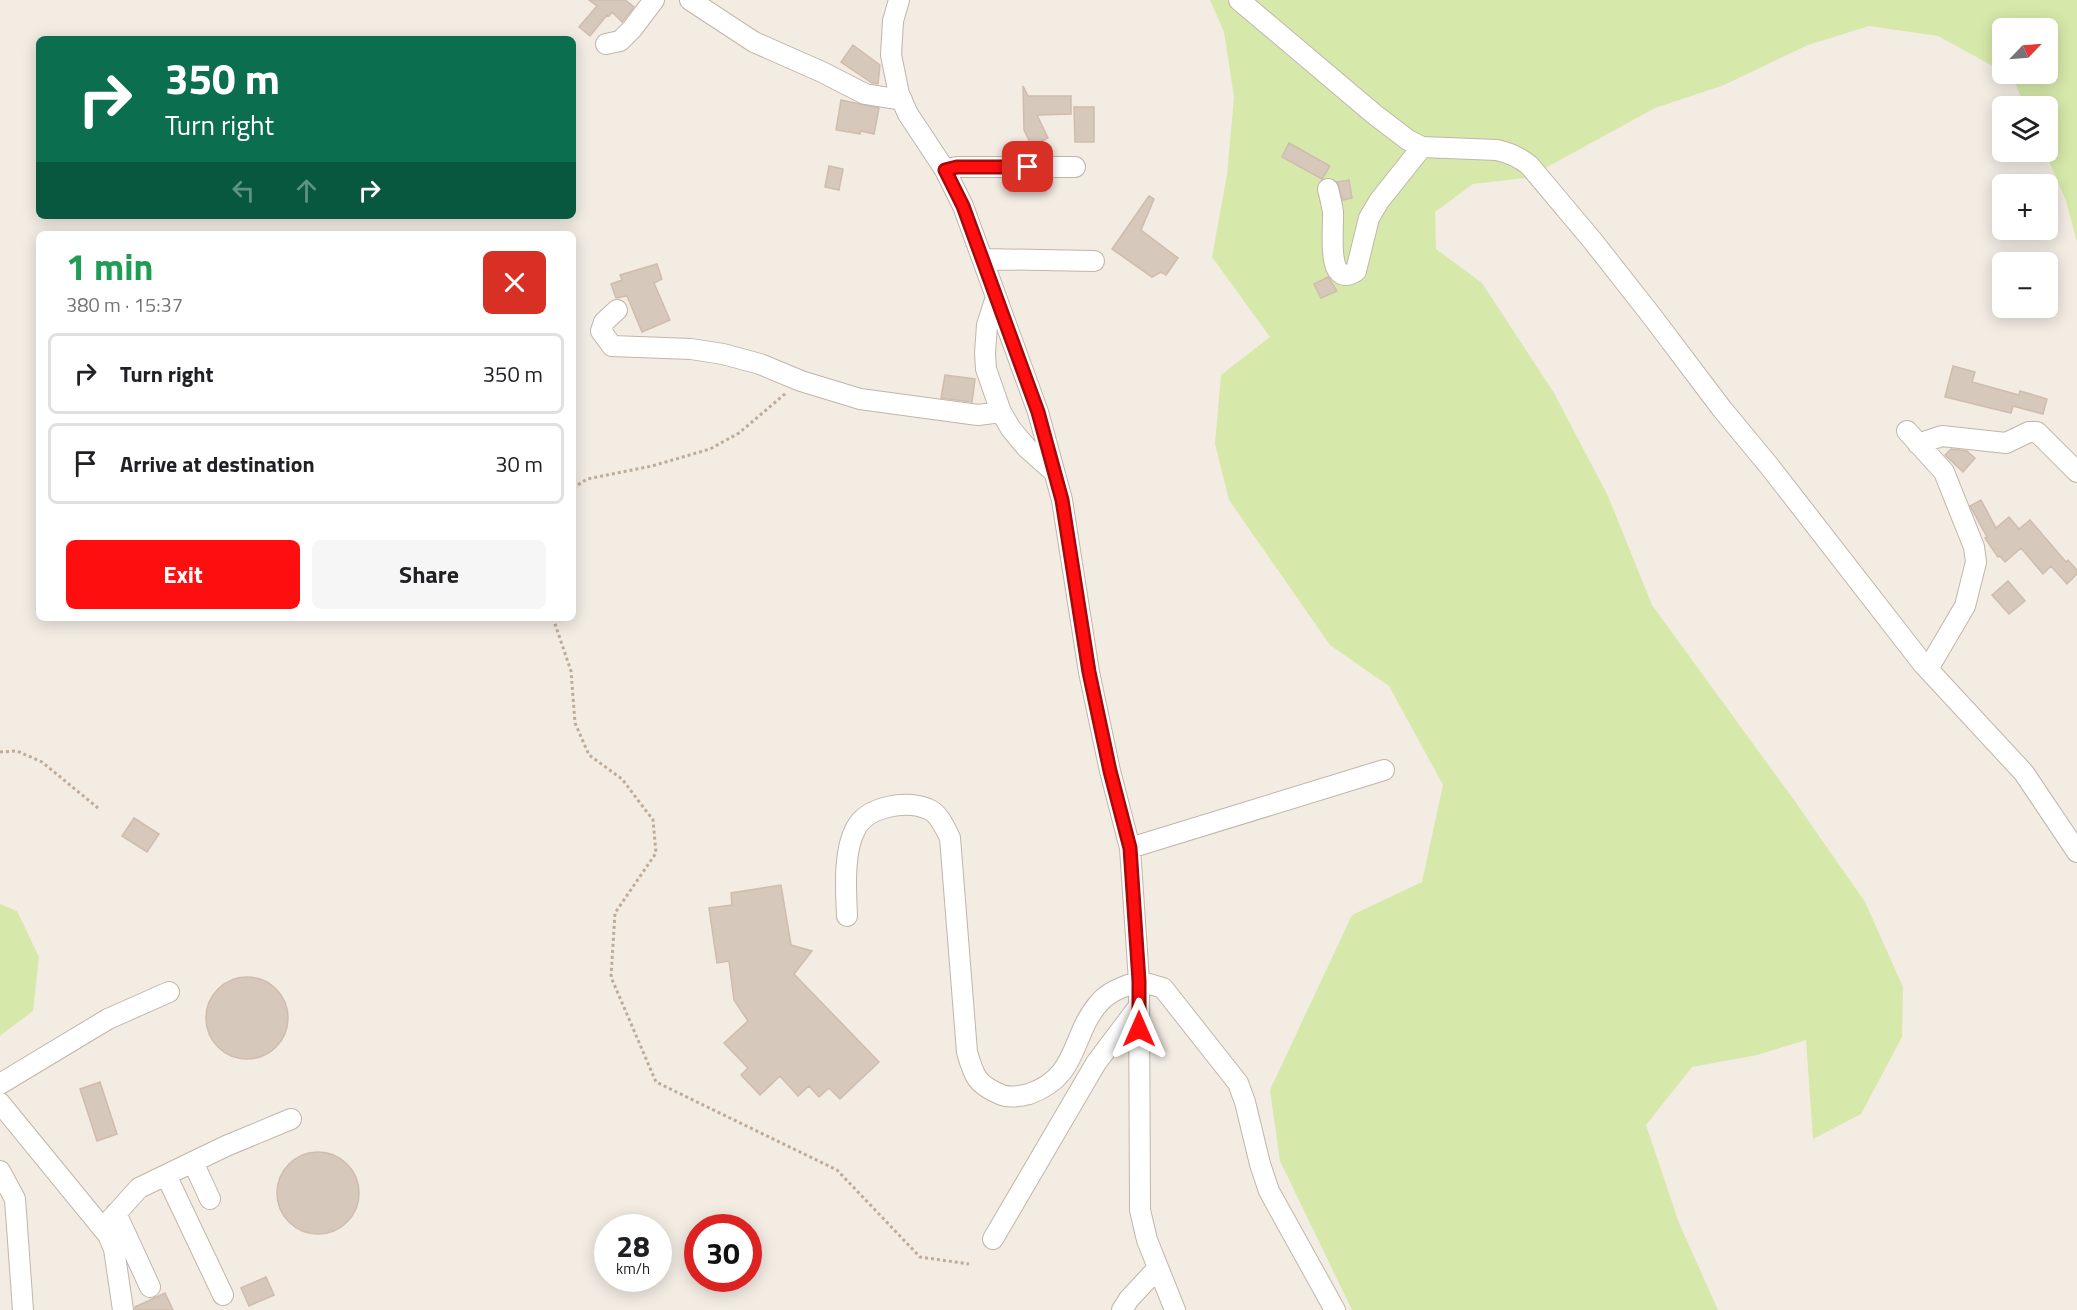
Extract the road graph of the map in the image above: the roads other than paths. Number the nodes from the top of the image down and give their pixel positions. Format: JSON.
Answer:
{"nodes":[{"id":1,"x":654,"y":0,"type":"edge"},
{"id":2,"x":690,"y":0,"type":"edge"},
{"id":3,"x":899,"y":0,"type":"edge"},
{"id":4,"x":1239,"y":0,"type":"edge"},
{"id":5,"x":606,"y":44,"type":"dead end"},
{"id":6,"x":902,"y":100,"type":"junction"},
{"id":7,"x":1422,"y":147,"type":"junction"},
{"id":8,"x":1075,"y":168,"type":"dead end"},
{"id":9,"x":945,"y":170,"type":"junction"},
{"id":10,"x":1328,"y":189,"type":"dead end"},
{"id":11,"x":982,"y":259,"type":"junction"},
{"id":12,"x":1094,"y":261,"type":"dead end"},
{"id":13,"x":996,"y":297,"type":"junction"},
{"id":14,"x":617,"y":310,"type":"dead end"},
{"id":15,"x":1001,"y":412,"type":"junction"},
{"id":16,"x":1054,"y":472,"type":"junction"},
{"id":17,"x":2077,"y":472,"type":"edge"},
{"id":18,"x":1928,"y":669,"type":"junction"},
{"id":19,"x":1383,"y":771,"type":"dead end"},
{"id":20,"x":1130,"y":848,"type":"junction"},
{"id":21,"x":2077,"y":852,"type":"edge"},
{"id":22,"x":847,"y":916,"type":"dead end"},
{"id":23,"x":1139,"y":981,"type":"junction"},
{"id":24,"x":169,"y":992,"type":"dead end"},
{"id":25,"x":1139,"y":1006,"type":"junction"},
{"id":26,"x":0,"y":1084,"type":"edge"},
{"id":27,"x":0,"y":1103,"type":"edge"},
{"id":28,"x":291,"y":1119,"type":"dead end"},
{"id":29,"x":193,"y":1162,"type":"junction"},
{"id":30,"x":0,"y":1171,"type":"edge"},
{"id":31,"x":166,"y":1174,"type":"junction"},
{"id":32,"x":210,"y":1199,"type":"dead end"},
{"id":33,"x":116,"y":1214,"type":"junction"},
{"id":34,"x":103,"y":1228,"type":"junction"},
{"id":35,"x":993,"y":1239,"type":"dead end"},
{"id":36,"x":1158,"y":1268,"type":"junction"},
{"id":37,"x":150,"y":1287,"type":"dead end"},
{"id":38,"x":223,"y":1294,"type":"dead end"},
{"id":39,"x":23,"y":1310,"type":"edge"},
{"id":40,"x":123,"y":1310,"type":"edge"},
{"id":41,"x":1122,"y":1310,"type":"edge"},
{"id":42,"x":1175,"y":1310,"type":"edge"},
{"id":43,"x":1335,"y":1310,"type":"edge"}],
"edges":[{"from":1,"to":5,"type":"street"},
{"from":2,"to":6,"type":"street"},
{"from":3,"to":6,"type":"street"},
{"from":4,"to":7,"type":"street"},
{"from":6,"to":9,"type":"street"},
{"from":7,"to":10,"type":"street"},
{"from":7,"to":18,"type":"street"},
{"from":8,"to":9,"type":"street"},
{"from":9,"to":11,"type":"street"},
{"from":11,"to":12,"type":"street"},
{"from":11,"to":13,"type":"street"},
{"from":13,"to":15,"type":"street"},
{"from":13,"to":16,"type":"street"},
{"from":14,"to":15,"type":"street"},
{"from":15,"to":16,"type":"street"},
{"from":16,"to":20,"type":"street"},
{"from":17,"to":18,"type":"street"},
{"from":18,"to":21,"type":"street"},
{"from":19,"to":20,"type":"street"},
{"from":20,"to":23,"type":"street"},
{"from":22,"to":23,"type":"street"},
{"from":23,"to":25,"type":"street"},
{"from":23,"to":43,"type":"street"},
{"from":24,"to":26,"type":"street"},
{"from":25,"to":35,"type":"street"},
{"from":25,"to":36,"type":"street"},
{"from":27,"to":34,"type":"street"},
{"from":28,"to":29,"type":"street"},
{"from":29,"to":31,"type":"street"},
{"from":29,"to":32,"type":"street"},
{"from":30,"to":39,"type":"street"},
{"from":31,"to":33,"type":"street"},
{"from":31,"to":38,"type":"street"},
{"from":33,"to":34,"type":"street"},
{"from":33,"to":37,"type":"street"},
{"from":34,"to":40,"type":"street"},
{"from":36,"to":41,"type":"street"},
{"from":36,"to":42,"type":"street"}]}
